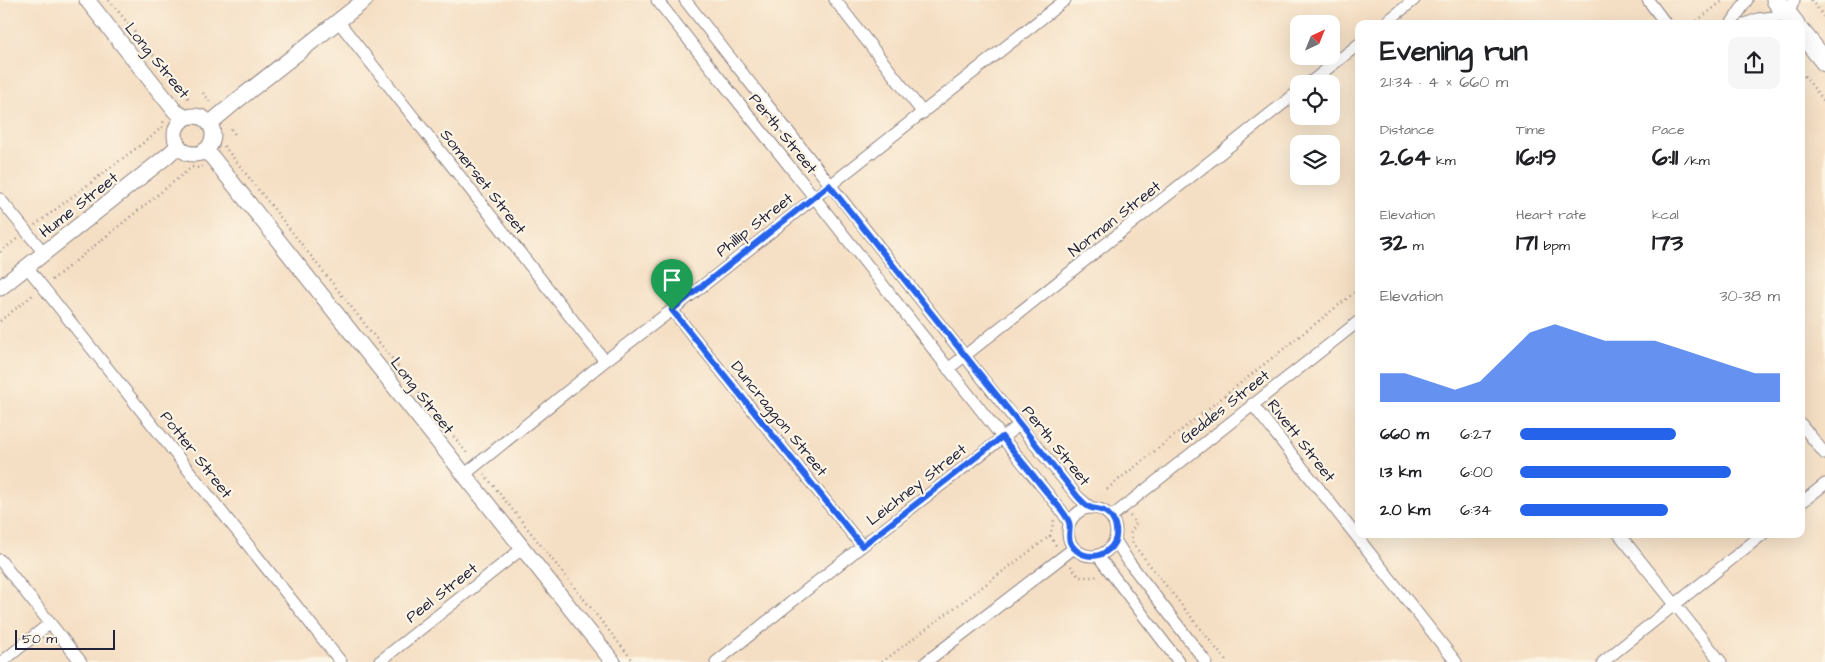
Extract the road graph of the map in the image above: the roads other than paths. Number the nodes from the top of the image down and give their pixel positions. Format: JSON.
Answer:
{"nodes":[{"id":1,"x":87,"y":0,"type":"edge"},
{"id":2,"x":364,"y":0,"type":"edge"},
{"id":3,"x":657,"y":0,"type":"edge"},
{"id":4,"x":685,"y":0,"type":"edge"},
{"id":5,"x":836,"y":0,"type":"edge"},
{"id":6,"x":1065,"y":0,"type":"edge"},
{"id":7,"x":1414,"y":0,"type":"edge"},
{"id":8,"x":1648,"y":0,"type":"edge"},
{"id":9,"x":1747,"y":0,"type":"edge"},
{"id":10,"x":1776,"y":0,"type":"edge"},
{"id":11,"x":1792,"y":13,"type":"edge"},
{"id":12,"x":1389,"y":20,"type":"edge"},
{"id":13,"x":1663,"y":20,"type":"edge"},
{"id":14,"x":1734,"y":20,"type":"edge"},
{"id":15,"x":1755,"y":20,"type":"edge"},
{"id":16,"x":338,"y":21,"type":"junction"},
{"id":17,"x":1805,"y":37,"type":"edge"},
{"id":18,"x":1355,"y":47,"type":"edge"},
{"id":19,"x":1825,"y":62,"type":"edge"},
{"id":20,"x":1319,"y":75,"type":"edge"},
{"id":21,"x":1290,"y":99,"type":"edge"},
{"id":22,"x":923,"y":113,"type":"junction"},
{"id":23,"x":186,"y":118,"type":"junction"},
{"id":24,"x":209,"y":124,"type":"junction"},
{"id":25,"x":178,"y":146,"type":"junction"},
{"id":26,"x":204,"y":158,"type":"junction"},
{"id":27,"x":829,"y":185,"type":"junction"},
{"id":28,"x":814,"y":197,"type":"junction"},
{"id":29,"x":0,"y":198,"type":"edge"},
{"id":30,"x":44,"y":253,"type":"junction"},
{"id":31,"x":27,"y":267,"type":"junction"},
{"id":32,"x":0,"y":288,"type":"edge"},
{"id":33,"x":672,"y":310,"type":"junction"},
{"id":34,"x":1355,"y":325,"type":"edge"},
{"id":35,"x":966,"y":356,"type":"junction"},
{"id":36,"x":605,"y":361,"type":"junction"},
{"id":37,"x":948,"y":369,"type":"junction"},
{"id":38,"x":1252,"y":404,"type":"junction"},
{"id":39,"x":1019,"y":425,"type":"junction"},
{"id":40,"x":1805,"y":429,"type":"edge"},
{"id":41,"x":1002,"y":437,"type":"junction"},
{"id":42,"x":1825,"y":454,"type":"edge"},
{"id":43,"x":464,"y":475,"type":"junction"},
{"id":44,"x":1825,"y":484,"type":"edge"},
{"id":45,"x":1805,"y":500,"type":"edge"},
{"id":46,"x":1091,"y":508,"type":"junction"},
{"id":47,"x":1111,"y":517,"type":"junction"},
{"id":48,"x":1070,"y":524,"type":"junction"},
{"id":49,"x":1355,"y":534,"type":"edge"},
{"id":50,"x":1358,"y":538,"type":"edge"},
{"id":51,"x":1622,"y":538,"type":"edge"},
{"id":52,"x":1758,"y":538,"type":"edge"},
{"id":53,"x":1115,"y":540,"type":"junction"},
{"id":54,"x":862,"y":546,"type":"junction"},
{"id":55,"x":523,"y":548,"type":"junction"},
{"id":56,"x":1074,"y":548,"type":"junction"},
{"id":57,"x":1098,"y":556,"type":"junction"},
{"id":58,"x":0,"y":560,"type":"edge"},
{"id":59,"x":1675,"y":604,"type":"junction"},
{"id":60,"x":50,"y":624,"type":"junction"},
{"id":61,"x":1202,"y":657,"type":"edge"},
{"id":62,"x":2,"y":662,"type":"edge"},
{"id":63,"x":81,"y":662,"type":"edge"},
{"id":64,"x":341,"y":662,"type":"edge"},
{"id":65,"x":379,"y":662,"type":"edge"},
{"id":66,"x":613,"y":662,"type":"edge"},
{"id":67,"x":716,"y":662,"type":"edge"},
{"id":68,"x":926,"y":662,"type":"edge"},
{"id":69,"x":1179,"y":662,"type":"edge"},
{"id":70,"x":1187,"y":662,"type":"edge"},
{"id":71,"x":1456,"y":662,"type":"edge"},
{"id":72,"x":1603,"y":662,"type":"edge"},
{"id":73,"x":1721,"y":662,"type":"edge"}],
"edges":[{"from":1,"to":23,"type":"street","name":"Long Street"},
{"from":2,"to":16,"type":"street"},
{"from":3,"to":28,"type":"street","name":"Perth Street"},
{"from":4,"to":27,"type":"street","name":"Perth Street"},
{"from":5,"to":22,"type":"street"},
{"from":6,"to":22,"type":"street","name":"Phillip Street"},
{"from":7,"to":12,"type":"street"},
{"from":8,"to":13,"type":"street"},
{"from":9,"to":14,"type":"street"},
{"from":10,"to":11,"type":"highway"},
{"from":11,"to":15,"type":"street"},
{"from":16,"to":24,"type":"street"},
{"from":16,"to":36,"type":"street","name":"Somerset Street"},
{"from":17,"to":19,"type":"highway"},
{"from":18,"to":20,"type":"street"},
{"from":21,"to":35,"type":"street","name":"Norman Street"},
{"from":22,"to":27,"type":"street","name":"Phillip Street"},
{"from":23,"to":24,"type":"street"},
{"from":23,"to":25,"type":"street"},
{"from":24,"to":26,"type":"street"},
{"from":25,"to":26,"type":"street"},
{"from":25,"to":30,"type":"street","name":"Hume Street"},
{"from":26,"to":43,"type":"street","name":"Long Street"},
{"from":27,"to":28,"type":"street","name":"Phillip Street"},
{"from":27,"to":35,"type":"street","name":"Perth Street"},
{"from":28,"to":33,"type":"street","name":"Phillip Street"},
{"from":28,"to":37,"type":"street","name":"Perth Street"},
{"from":29,"to":30,"type":"street"},
{"from":30,"to":31,"type":"street","name":"Hume Street"},
{"from":31,"to":32,"type":"street","name":"Hume Street"},
{"from":31,"to":64,"type":"street","name":"Potter Street"},
{"from":33,"to":36,"type":"street","name":"Phillip Street"},
{"from":33,"to":54,"type":"street","name":"Duncraggon Street"},
{"from":34,"to":38,"type":"street","name":"Geddes Street"},
{"from":35,"to":37,"type":"street","name":"Norman Street"},
{"from":35,"to":39,"type":"street","name":"Perth Street"},
{"from":36,"to":43,"type":"street","name":"Phillip Street"},
{"from":37,"to":41,"type":"street","name":"Perth Street"},
{"from":38,"to":47,"type":"street","name":"Geddes Street"},
{"from":38,"to":49,"type":"street","name":"Rivett Street"},
{"from":39,"to":41,"type":"street","name":"Leichney Street"},
{"from":39,"to":46,"type":"street","name":"Perth Street"},
{"from":40,"to":42,"type":"street"},
{"from":41,"to":48,"type":"street","name":"Perth Street"},
{"from":41,"to":54,"type":"street","name":"Leichney Street"},
{"from":43,"to":55,"type":"street","name":"Long Street"},
{"from":44,"to":45,"type":"street"},
{"from":46,"to":47,"type":"street"},
{"from":46,"to":48,"type":"street"},
{"from":47,"to":53,"type":"street"},
{"from":48,"to":56,"type":"street"},
{"from":50,"to":71,"type":"street","name":"Rivett Street"},
{"from":51,"to":59,"type":"street"},
{"from":52,"to":59,"type":"street"},
{"from":53,"to":57,"type":"street"},
{"from":53,"to":61,"type":"street"},
{"from":54,"to":67,"type":"street","name":"Leichney Street"},
{"from":55,"to":65,"type":"street","name":"Peel Street"},
{"from":55,"to":66,"type":"street","name":"Long Street"},
{"from":56,"to":57,"type":"street"},
{"from":56,"to":68,"type":"street"},
{"from":57,"to":69,"type":"street"},
{"from":58,"to":60,"type":"street"},
{"from":59,"to":72,"type":"street"},
{"from":59,"to":73,"type":"street"},
{"from":60,"to":62,"type":"street"},
{"from":60,"to":63,"type":"street"},
{"from":61,"to":70,"type":"street"}]}
